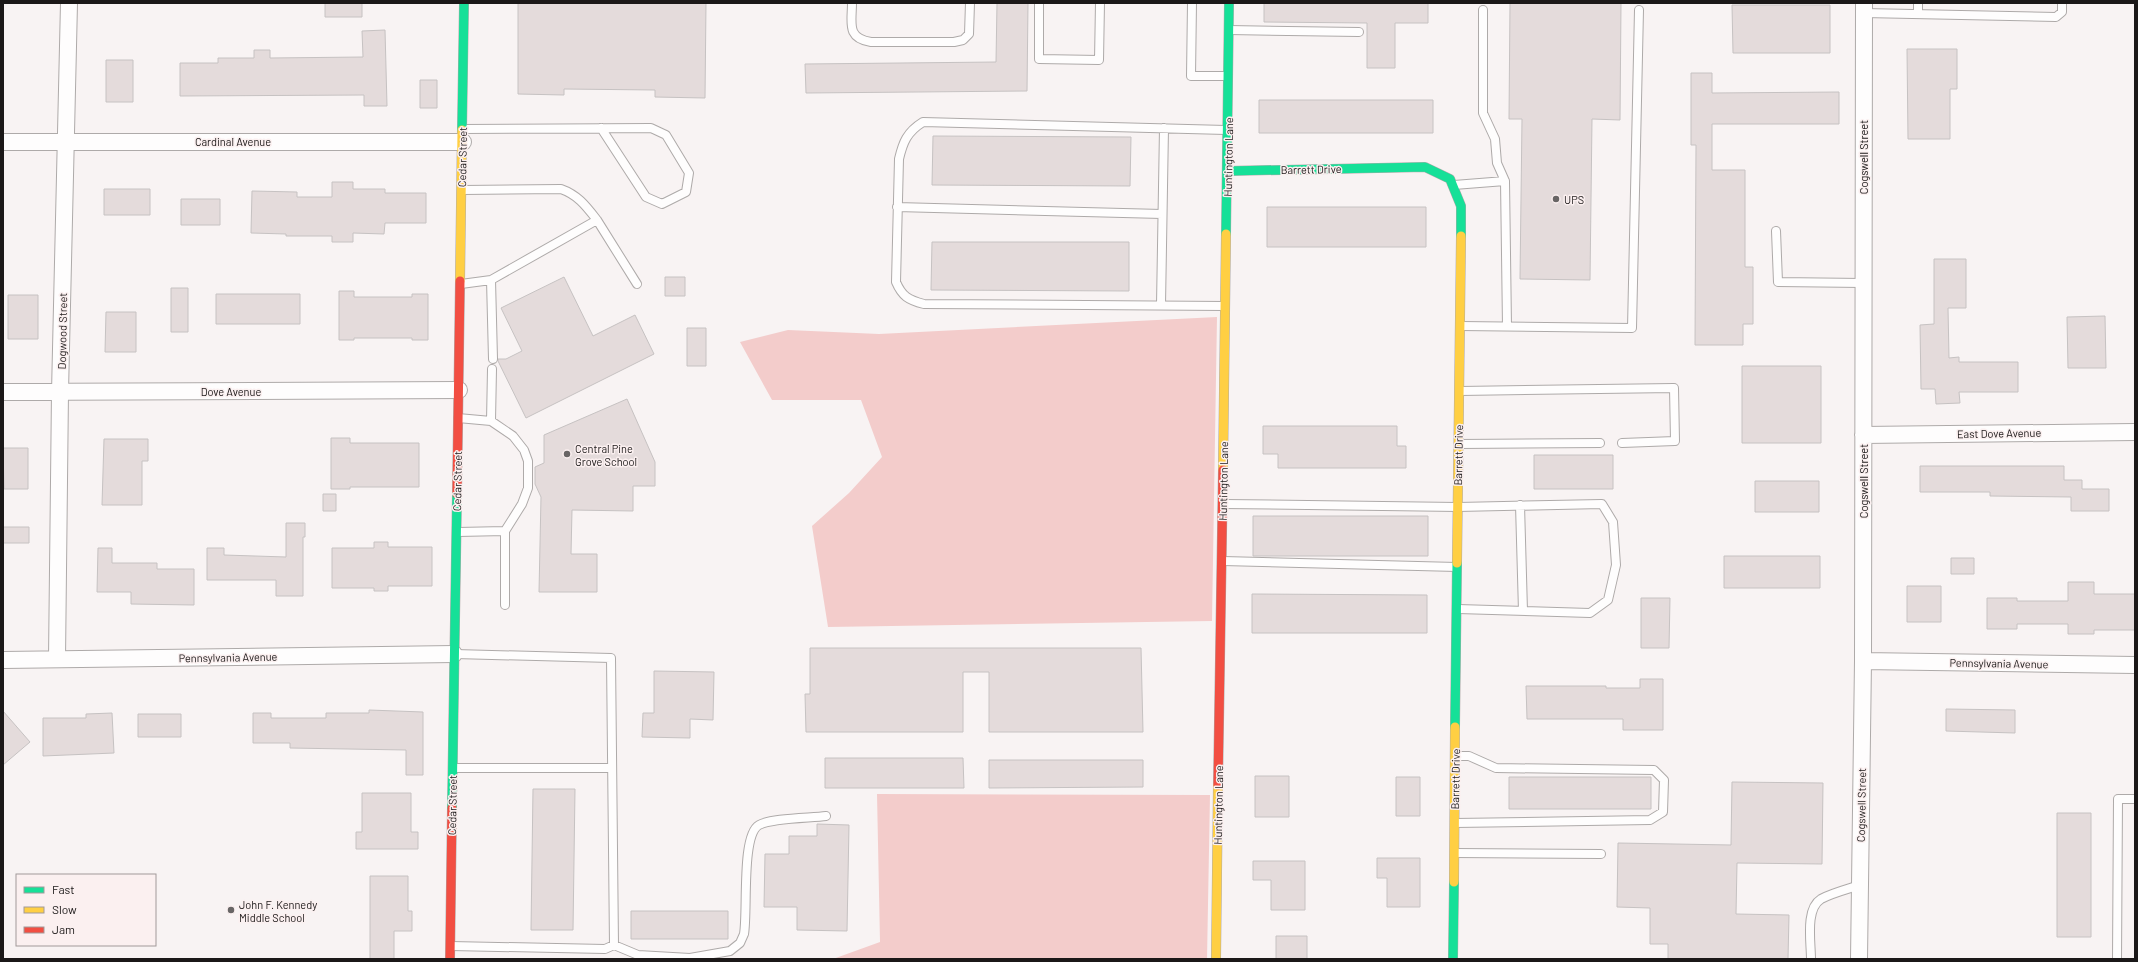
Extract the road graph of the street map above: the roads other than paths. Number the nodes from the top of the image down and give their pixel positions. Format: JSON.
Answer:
{"nodes":[{"id":1,"x":69,"y":3,"type":"edge"},
{"id":2,"x":464,"y":3,"type":"edge"},
{"id":3,"x":852,"y":3,"type":"edge"},
{"id":4,"x":970,"y":3,"type":"edge"},
{"id":5,"x":1040,"y":3,"type":"edge"},
{"id":6,"x":1100,"y":3,"type":"edge"},
{"id":7,"x":1192,"y":3,"type":"edge"},
{"id":8,"x":1229,"y":3,"type":"edge"},
{"id":9,"x":1918,"y":3,"type":"edge"},
{"id":10,"x":2062,"y":3,"type":"edge"},
{"id":11,"x":1864,"y":8,"type":"edge"},
{"id":12,"x":1483,"y":10,"type":"dead end"},
{"id":13,"x":1639,"y":10,"type":"dead end"},
{"id":14,"x":1918,"y":14,"type":"junction"},
{"id":15,"x":1229,"y":30,"type":"junction"},
{"id":16,"x":1359,"y":32,"type":"dead end"},
{"id":17,"x":1228,"y":76,"type":"junction"},
{"id":18,"x":601,"y":128,"type":"junction"},
{"id":19,"x":1164,"y":128,"type":"junction"},
{"id":20,"x":1228,"y":130,"type":"junction"},
{"id":21,"x":463,"y":135,"type":"junction"},
{"id":22,"x":66,"y":141,"type":"junction"},
{"id":23,"x":3,"y":142,"type":"edge"},
{"id":24,"x":1228,"y":171,"type":"junction"},
{"id":25,"x":1505,"y":181,"type":"junction"},
{"id":26,"x":1452,"y":185,"type":"junction"},
{"id":27,"x":462,"y":190,"type":"junction"},
{"id":28,"x":897,"y":207,"type":"junction"},
{"id":29,"x":1162,"y":214,"type":"junction"},
{"id":30,"x":597,"y":220,"type":"junction"},
{"id":31,"x":1776,"y":231,"type":"dead end"},
{"id":32,"x":491,"y":280,"type":"junction"},
{"id":33,"x":1863,"y":283,"type":"junction"},
{"id":34,"x":461,"y":284,"type":"junction"},
{"id":35,"x":637,"y":284,"type":"dead end"},
{"id":36,"x":1161,"y":305,"type":"junction"},
{"id":37,"x":1226,"y":306,"type":"junction"},
{"id":38,"x":1460,"y":326,"type":"junction"},
{"id":39,"x":1507,"y":326,"type":"junction"},
{"id":40,"x":493,"y":359,"type":"dead end"},
{"id":41,"x":492,"y":369,"type":"dead end"},
{"id":42,"x":459,"y":390,"type":"junction"},
{"id":43,"x":1459,"y":391,"type":"junction"},
{"id":44,"x":3,"y":392,"type":"edge"},
{"id":45,"x":60,"y":392,"type":"junction"},
{"id":46,"x":458,"y":418,"type":"junction"},
{"id":47,"x":491,"y":421,"type":"junction"},
{"id":48,"x":2135,"y":432,"type":"edge"},
{"id":49,"x":1863,"y":435,"type":"junction"},
{"id":50,"x":1600,"y":442,"type":"dead end"},
{"id":51,"x":1622,"y":442,"type":"dead end"},
{"id":52,"x":1458,"y":444,"type":"junction"},
{"id":53,"x":1223,"y":504,"type":"junction"},
{"id":54,"x":1520,"y":505,"type":"junction"},
{"id":55,"x":1458,"y":506,"type":"junction"},
{"id":56,"x":505,"y":531,"type":"junction"},
{"id":57,"x":456,"y":532,"type":"junction"},
{"id":58,"x":1222,"y":561,"type":"junction"},
{"id":59,"x":1457,"y":567,"type":"junction"},
{"id":60,"x":505,"y":605,"type":"dead end"},
{"id":61,"x":1456,"y":609,"type":"junction"},
{"id":62,"x":1523,"y":611,"type":"junction"},
{"id":63,"x":454,"y":654,"type":"junction"},
{"id":64,"x":57,"y":659,"type":"junction"},
{"id":65,"x":3,"y":660,"type":"edge"},
{"id":66,"x":1863,"y":661,"type":"junction"},
{"id":67,"x":2135,"y":665,"type":"edge"},
{"id":68,"x":1455,"y":756,"type":"junction"},
{"id":69,"x":453,"y":768,"type":"junction"},
{"id":70,"x":612,"y":768,"type":"junction"},
{"id":71,"x":2135,"y":799,"type":"edge"},
{"id":72,"x":826,"y":816,"type":"dead end"},
{"id":73,"x":1454,"y":823,"type":"junction"},
{"id":74,"x":1454,"y":853,"type":"junction"},
{"id":75,"x":1601,"y":854,"type":"dead end"},
{"id":76,"x":1860,"y":885,"type":"junction"},
{"id":77,"x":614,"y":945,"type":"junction"},
{"id":78,"x":451,"y":946,"type":"junction"},
{"id":79,"x":450,"y":959,"type":"edge"},
{"id":80,"x":1216,"y":959,"type":"edge"},
{"id":81,"x":1453,"y":959,"type":"edge"},
{"id":82,"x":1811,"y":959,"type":"edge"},
{"id":83,"x":1859,"y":959,"type":"edge"},
{"id":84,"x":2117,"y":959,"type":"edge"}],
"edges":[{"from":1,"to":22,"type":"street","name":"Dogwood Street"},
{"from":2,"to":21,"type":"street","name":"Cedar Street"},
{"from":3,"to":4,"type":"lane"},
{"from":5,"to":6,"type":"lane"},
{"from":7,"to":17,"type":"lane"},
{"from":8,"to":15,"type":"street","name":"Huntington Lane"},
{"from":9,"to":14,"type":"lane"},
{"from":10,"to":14,"type":"lane"},
{"from":11,"to":14,"type":"lane"},
{"from":11,"to":33,"type":"street","name":"Cogswell Street"},
{"from":12,"to":25,"type":"lane"},
{"from":13,"to":39,"type":"lane"},
{"from":15,"to":16,"type":"lane"},
{"from":15,"to":17,"type":"street","name":"Huntington Lane"},
{"from":17,"to":20,"type":"street","name":"Huntington Lane"},
{"from":18,"to":18,"type":"lane"},
{"from":18,"to":21,"type":"lane"},
{"from":19,"to":20,"type":"lane"},
{"from":19,"to":28,"type":"lane"},
{"from":19,"to":29,"type":"lane"},
{"from":20,"to":24,"type":"street","name":"Huntington Lane"},
{"from":21,"to":22,"type":"street","name":"Cardinal Avenue"},
{"from":21,"to":27,"type":"street","name":"Cedar Street"},
{"from":22,"to":23,"type":"street","name":"Cardinal Avenue"},
{"from":22,"to":45,"type":"street","name":"Dogwood Street"},
{"from":24,"to":26,"type":"street","name":"Barrett Drive"},
{"from":24,"to":37,"type":"street","name":"Huntington Lane"},
{"from":25,"to":26,"type":"lane"},
{"from":25,"to":39,"type":"lane"},
{"from":26,"to":38,"type":"street","name":"Barrett Drive"},
{"from":27,"to":30,"type":"lane"},
{"from":27,"to":34,"type":"street","name":"Cedar Street"},
{"from":28,"to":29,"type":"lane"},
{"from":28,"to":36,"type":"lane"},
{"from":29,"to":36,"type":"lane"},
{"from":30,"to":32,"type":"lane"},
{"from":30,"to":35,"type":"lane"},
{"from":31,"to":33,"type":"lane"},
{"from":32,"to":34,"type":"lane"},
{"from":32,"to":40,"type":"lane"},
{"from":33,"to":49,"type":"street","name":"Cogswell Street"},
{"from":34,"to":42,"type":"street","name":"Cedar Street"},
{"from":36,"to":37,"type":"lane"},
{"from":37,"to":53,"type":"street","name":"Huntington Lane"},
{"from":38,"to":39,"type":"lane"},
{"from":38,"to":43,"type":"street","name":"Barrett Drive"},
{"from":41,"to":47,"type":"lane"},
{"from":42,"to":45,"type":"street","name":"Dove Avenue"},
{"from":42,"to":46,"type":"street","name":"Cedar Street"},
{"from":43,"to":51,"type":"lane"},
{"from":43,"to":52,"type":"street","name":"Barrett Drive"},
{"from":44,"to":45,"type":"street","name":"Dove Avenue"},
{"from":45,"to":64,"type":"street","name":"Dogwood Street"},
{"from":46,"to":47,"type":"lane"},
{"from":46,"to":57,"type":"street","name":"Cedar Street"},
{"from":47,"to":56,"type":"lane"},
{"from":48,"to":49,"type":"street","name":"East Dove Avenue"},
{"from":49,"to":66,"type":"street","name":"Cogswell Street"},
{"from":50,"to":52,"type":"lane"},
{"from":52,"to":55,"type":"street","name":"Barrett Drive"},
{"from":53,"to":55,"type":"lane"},
{"from":53,"to":58,"type":"street","name":"Huntington Lane"},
{"from":54,"to":55,"type":"lane"},
{"from":54,"to":62,"type":"lane"},
{"from":54,"to":62,"type":"lane"},
{"from":55,"to":59,"type":"street","name":"Barrett Drive"},
{"from":56,"to":57,"type":"lane"},
{"from":56,"to":60,"type":"lane"},
{"from":57,"to":63,"type":"street","name":"Cedar Street"},
{"from":58,"to":59,"type":"lane"},
{"from":58,"to":80,"type":"street","name":"Huntington Lane"},
{"from":59,"to":61,"type":"street","name":"Barrett Drive"},
{"from":61,"to":62,"type":"lane"},
{"from":61,"to":68,"type":"street","name":"Barrett Drive"},
{"from":63,"to":64,"type":"street","name":"Pennsylvania Avenue"},
{"from":63,"to":69,"type":"street","name":"Cedar Street"},
{"from":63,"to":70,"type":"lane"},
{"from":64,"to":65,"type":"street","name":"Pennsylvania Avenue"},
{"from":66,"to":67,"type":"street","name":"Pennsylvania Avenue"},
{"from":66,"to":76,"type":"street","name":"Cogswell Street"},
{"from":68,"to":73,"type":"street","name":"Barrett Drive"},
{"from":68,"to":73,"type":"lane"},
{"from":69,"to":70,"type":"lane"},
{"from":69,"to":78,"type":"street","name":"Cedar Street"},
{"from":70,"to":77,"type":"lane"},
{"from":71,"to":84,"type":"lane"},
{"from":72,"to":77,"type":"lane"},
{"from":73,"to":74,"type":"street","name":"Barrett Drive"},
{"from":74,"to":75,"type":"lane"},
{"from":74,"to":81,"type":"street","name":"Barrett Drive"},
{"from":76,"to":82,"type":"lane"},
{"from":76,"to":83,"type":"street","name":"Cogswell Street"},
{"from":77,"to":78,"type":"lane"},
{"from":78,"to":79,"type":"street","name":"Cedar Street"}]}
